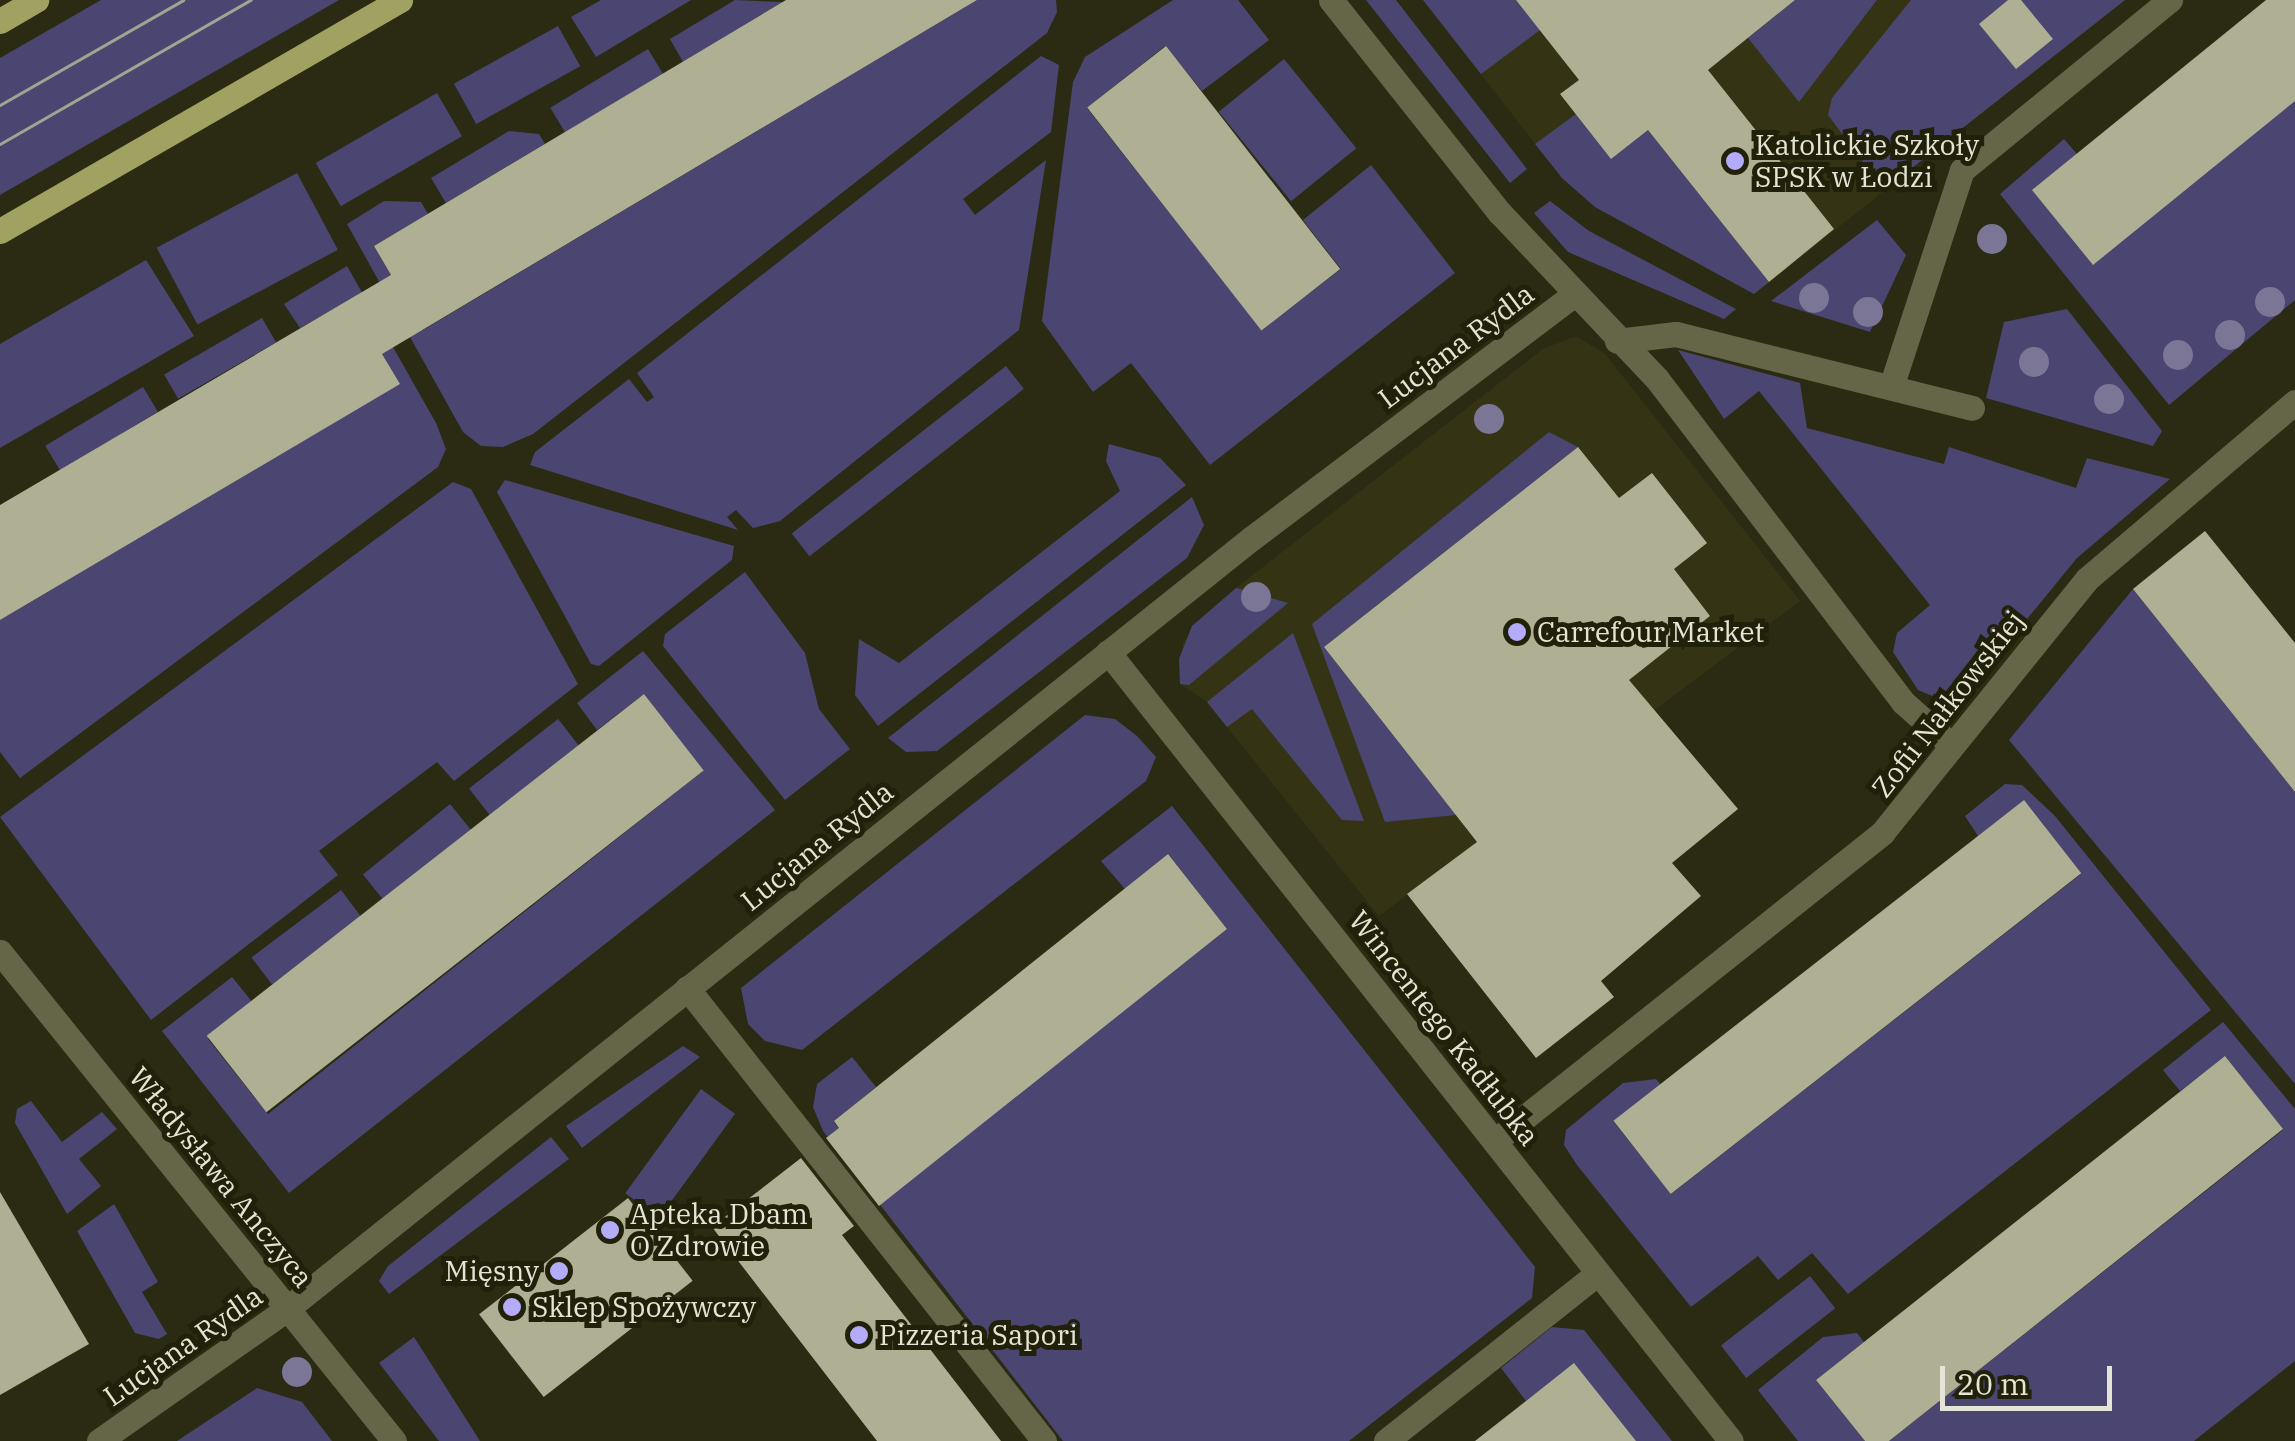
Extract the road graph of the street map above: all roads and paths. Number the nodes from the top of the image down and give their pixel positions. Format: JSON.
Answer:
{"nodes":[{"id":1,"x":36,"y":0,"type":"edge"},
{"id":2,"x":400,"y":0,"type":"edge"},
{"id":3,"x":1331,"y":0,"type":"edge"},
{"id":4,"x":2170,"y":0,"type":"edge"},
{"id":5,"x":0,"y":21,"type":"edge"},
{"id":6,"x":0,"y":231,"type":"edge"},
{"id":7,"x":1572,"y":296,"type":"junction"},
{"id":8,"x":1616,"y":341,"type":"junction"},
{"id":9,"x":1891,"y":387,"type":"junction"},
{"id":10,"x":2295,"y":402,"type":"edge"},
{"id":11,"x":1972,"y":408,"type":"dead end"},
{"id":12,"x":1108,"y":652,"type":"junction"},
{"id":13,"x":1948,"y":742,"type":"dead end"},
{"id":14,"x":0,"y":952,"type":"edge"},
{"id":15,"x":687,"y":988,"type":"junction"},
{"id":16,"x":1495,"y":1142,"type":"junction"},
{"id":17,"x":1598,"y":1273,"type":"junction"},
{"id":18,"x":288,"y":1308,"type":"junction"},
{"id":19,"x":99,"y":1441,"type":"edge"},
{"id":20,"x":394,"y":1441,"type":"edge"},
{"id":21,"x":1044,"y":1441,"type":"edge"},
{"id":22,"x":1386,"y":1441,"type":"edge"},
{"id":23,"x":1730,"y":1441,"type":"edge"}],
"edges":[{"from":1,"to":5,"type":"main road"},
{"from":2,"to":6,"type":"main road"},
{"from":3,"to":7,"type":"street","name":"Zofii Nałkowskiej"},
{"from":4,"to":9,"type":"street"},
{"from":7,"to":8,"type":"street","name":"Zofii Nałkowskiej"},
{"from":7,"to":12,"type":"street","name":"Lucjana Rydla"},
{"from":8,"to":9,"type":"street"},
{"from":8,"to":13,"type":"street","name":"Zofii Nałkowskiej"},
{"from":9,"to":11,"type":"street"},
{"from":10,"to":16,"type":"street","name":"Zofii Nałkowskiej"},
{"from":12,"to":15,"type":"street","name":"Lucjana Rydla"},
{"from":12,"to":16,"type":"street","name":"Wincentego Kadłubka"},
{"from":14,"to":18,"type":"street","name":"Władysława Anczyca"},
{"from":15,"to":18,"type":"street","name":"Lucjana Rydla"},
{"from":15,"to":21,"type":"street"},
{"from":16,"to":17,"type":"street","name":"Wincentego Kadłubka"},
{"from":17,"to":22,"type":"street"},
{"from":17,"to":23,"type":"street","name":"Wincentego Kadłubka"},
{"from":18,"to":19,"type":"street","name":"Lucjana Rydla"},
{"from":18,"to":20,"type":"street","name":"Władysława Anczyca"}]}
